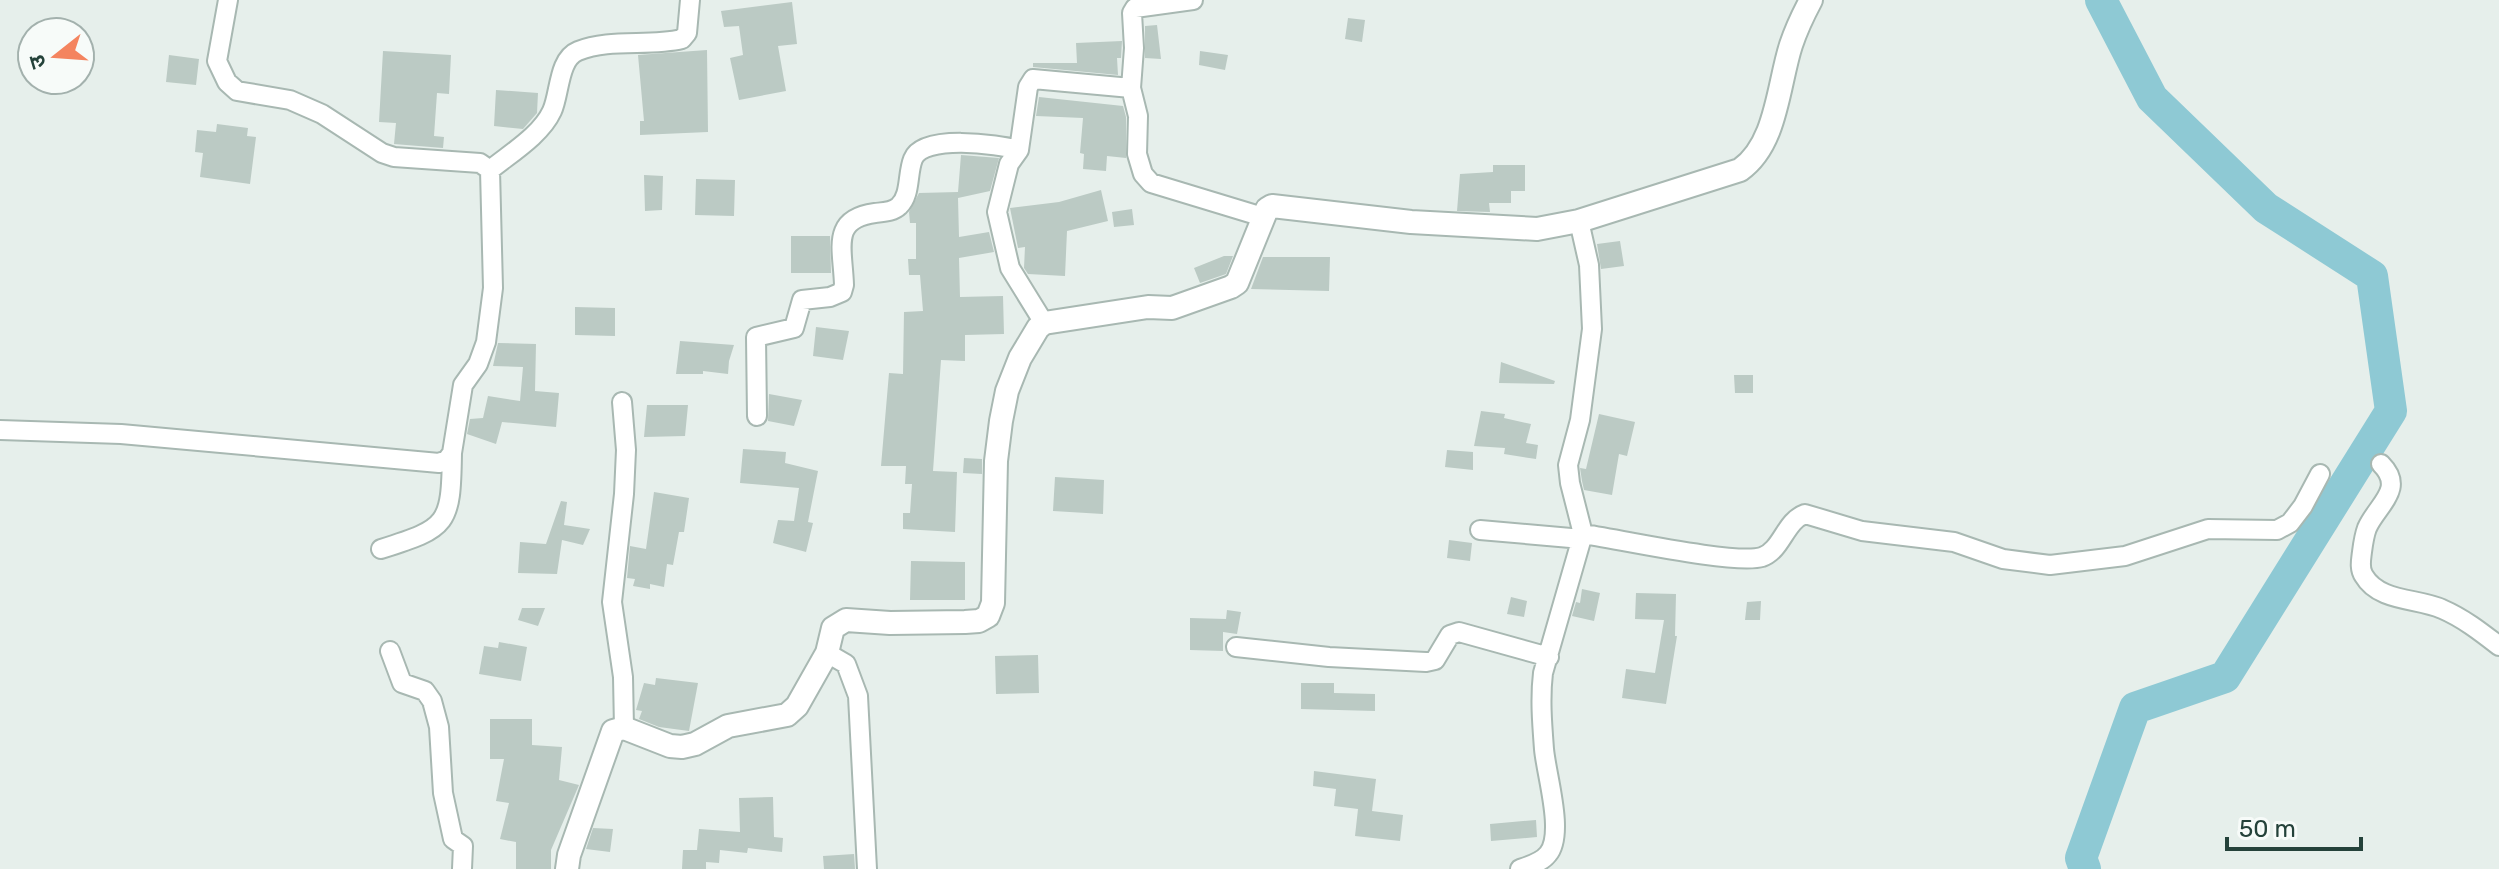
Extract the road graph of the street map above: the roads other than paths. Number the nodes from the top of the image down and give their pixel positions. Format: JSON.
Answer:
{"nodes":[{"id":1,"x":228,"y":0,"type":"edge"},
{"id":2,"x":690,"y":0,"type":"edge"},
{"id":3,"x":1193,"y":0,"type":"edge"},
{"id":4,"x":1811,"y":0,"type":"edge"},
{"id":5,"x":1131,"y":88,"type":"junction"},
{"id":6,"x":1019,"y":150,"type":"junction"},
{"id":7,"x":490,"y":170,"type":"junction"},
{"id":8,"x":1263,"y":217,"type":"junction"},
{"id":9,"x":1579,"y":221,"type":"junction"},
{"id":10,"x":1044,"y":323,"type":"junction"},
{"id":11,"x":622,"y":402,"type":"dead end"},
{"id":12,"x":757,"y":416,"type":"dead end"},
{"id":13,"x":0,"y":430,"type":"edge"},
{"id":14,"x":452,"y":453,"type":"junction"},
{"id":15,"x":2381,"y":464,"type":"dead end"},
{"id":16,"x":2320,"y":474,"type":"dead end"},
{"id":17,"x":1480,"y":530,"type":"dead end"},
{"id":18,"x":1583,"y":537,"type":"junction"},
{"id":19,"x":381,"y":549,"type":"dead end"},
{"id":20,"x":2499,"y":646,"type":"edge"},
{"id":21,"x":1236,"y":647,"type":"dead end"},
{"id":22,"x":390,"y":651,"type":"dead end"},
{"id":23,"x":827,"y":653,"type":"junction"},
{"id":24,"x":1549,"y":657,"type":"junction"},
{"id":25,"x":624,"y":728,"type":"junction"},
{"id":26,"x":462,"y":869,"type":"edge"},
{"id":27,"x":567,"y":869,"type":"edge"},
{"id":28,"x":867,"y":869,"type":"edge"},
{"id":29,"x":1520,"y":869,"type":"edge"}],
"edges":[{"from":1,"to":7,"type":"street"},
{"from":2,"to":7,"type":"street"},
{"from":3,"to":5,"type":"street"},
{"from":4,"to":9,"type":"street"},
{"from":5,"to":6,"type":"street"},
{"from":5,"to":8,"type":"street"},
{"from":6,"to":10,"type":"street"},
{"from":6,"to":12,"type":"street"},
{"from":7,"to":14,"type":"street"},
{"from":8,"to":9,"type":"street"},
{"from":8,"to":10,"type":"street"},
{"from":9,"to":18,"type":"street"},
{"from":10,"to":23,"type":"street"},
{"from":11,"to":25,"type":"street"},
{"from":13,"to":14,"type":"street"},
{"from":14,"to":19,"type":"street"},
{"from":15,"to":20,"type":"street"},
{"from":16,"to":18,"type":"street"},
{"from":17,"to":18,"type":"street"},
{"from":18,"to":24,"type":"street"},
{"from":21,"to":24,"type":"street"},
{"from":22,"to":26,"type":"street"},
{"from":23,"to":25,"type":"street"},
{"from":23,"to":28,"type":"street"},
{"from":24,"to":29,"type":"street"},
{"from":25,"to":27,"type":"street"}]}
